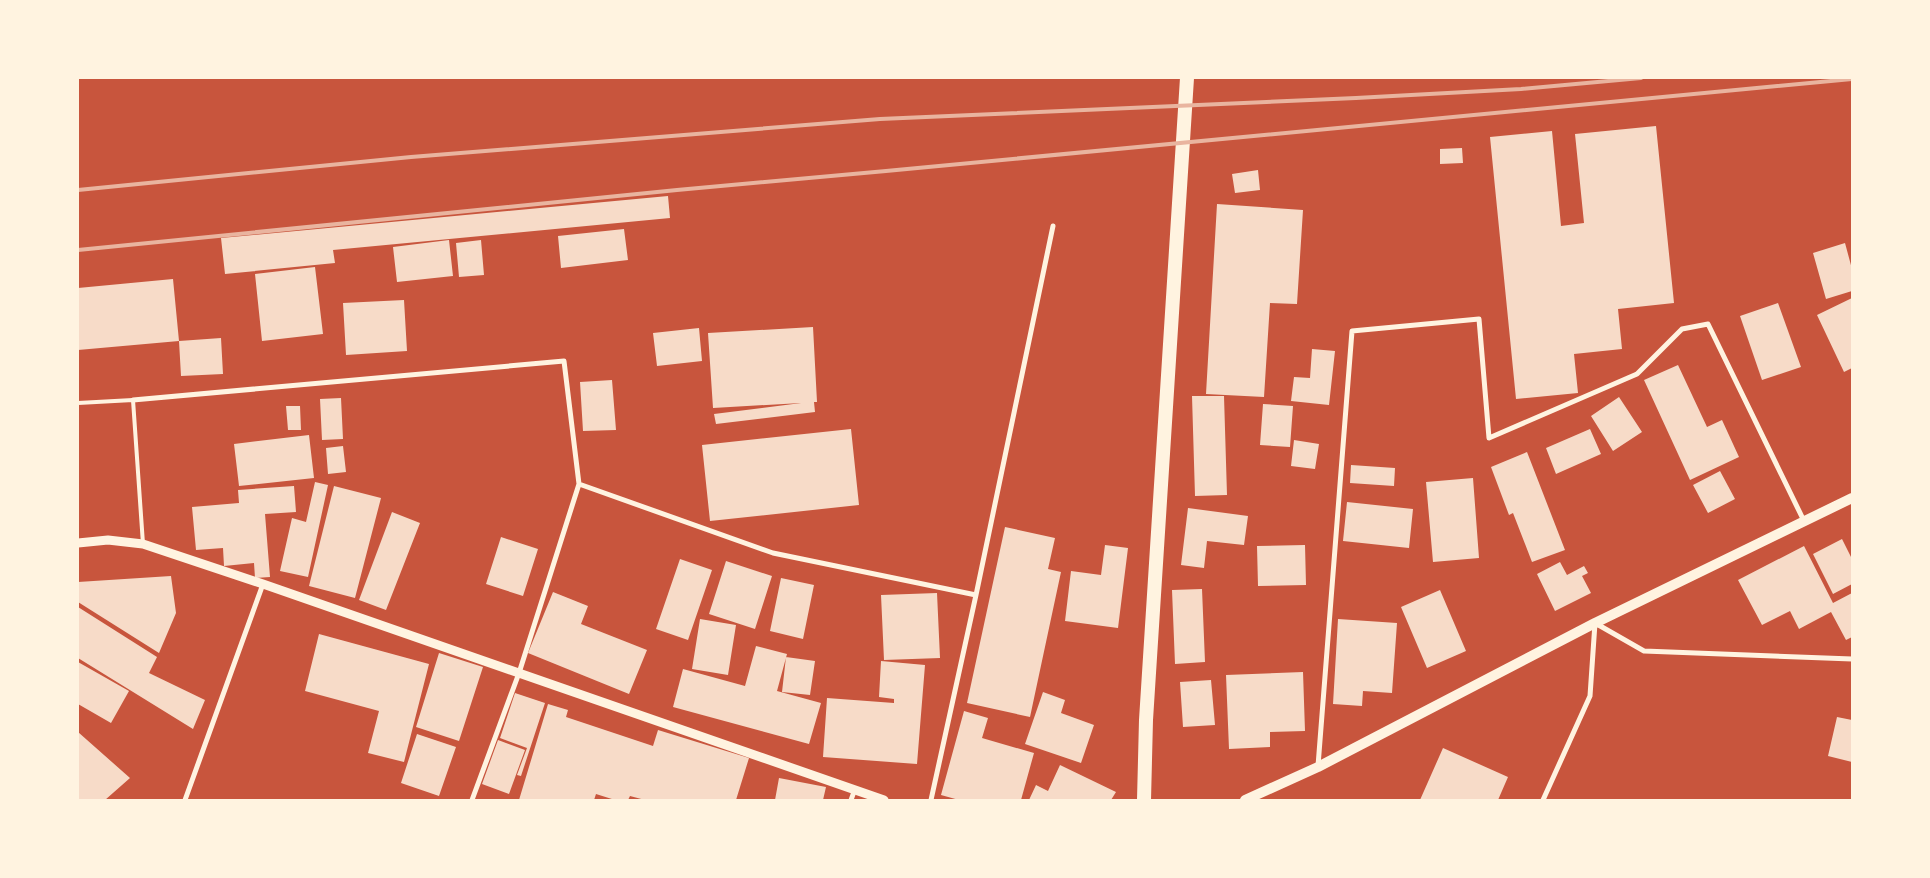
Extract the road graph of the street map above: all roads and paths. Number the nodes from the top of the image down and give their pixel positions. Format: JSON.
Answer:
{"nodes":[{"id":1,"x":1187,"y":78,"type":"edge"},
{"id":2,"x":1052,"y":226,"type":"dead end"},
{"id":3,"x":133,"y":400,"type":"junction"},
{"id":4,"x":78,"y":403,"type":"edge"},
{"id":5,"x":579,"y":484,"type":"junction"},
{"id":6,"x":1852,"y":498,"type":"edge"},
{"id":7,"x":1805,"y":521,"type":"junction"},
{"id":8,"x":78,"y":543,"type":"edge"},
{"id":9,"x":143,"y":544,"type":"junction"},
{"id":10,"x":263,"y":584,"type":"junction"},
{"id":11,"x":976,"y":594,"type":"junction"},
{"id":12,"x":1595,"y":623,"type":"junction"},
{"id":13,"x":1852,"y":659,"type":"edge"},
{"id":14,"x":518,"y":673,"type":"junction"},
{"id":15,"x":1318,"y":767,"type":"junction"},
{"id":16,"x":855,"y":789,"type":"junction"},
{"id":17,"x":185,"y":800,"type":"edge"},
{"id":18,"x":472,"y":800,"type":"edge"},
{"id":19,"x":851,"y":800,"type":"edge"},
{"id":20,"x":884,"y":800,"type":"edge"},
{"id":21,"x":931,"y":800,"type":"edge"},
{"id":22,"x":1144,"y":800,"type":"edge"},
{"id":23,"x":1245,"y":800,"type":"edge"},
{"id":24,"x":1543,"y":800,"type":"edge"}],
"edges":[{"from":1,"to":22,"type":"highway"},
{"from":2,"to":11,"type":"street"},
{"from":3,"to":4,"type":"lane"},
{"from":3,"to":5,"type":"street"},
{"from":3,"to":9,"type":"lane"},
{"from":5,"to":11,"type":"street"},
{"from":5,"to":14,"type":"street"},
{"from":6,"to":7,"type":"main road"},
{"from":7,"to":12,"type":"main road"},
{"from":7,"to":15,"type":"street"},
{"from":8,"to":9,"type":"street"},
{"from":9,"to":10,"type":"street"},
{"from":10,"to":14,"type":"street"},
{"from":10,"to":17,"type":"street"},
{"from":11,"to":21,"type":"street"},
{"from":12,"to":13,"type":"street"},
{"from":12,"to":15,"type":"main road"},
{"from":12,"to":24,"type":"street"},
{"from":14,"to":16,"type":"street"},
{"from":14,"to":18,"type":"street"},
{"from":15,"to":23,"type":"main road"},
{"from":16,"to":19,"type":"street"},
{"from":16,"to":20,"type":"street"}]}
